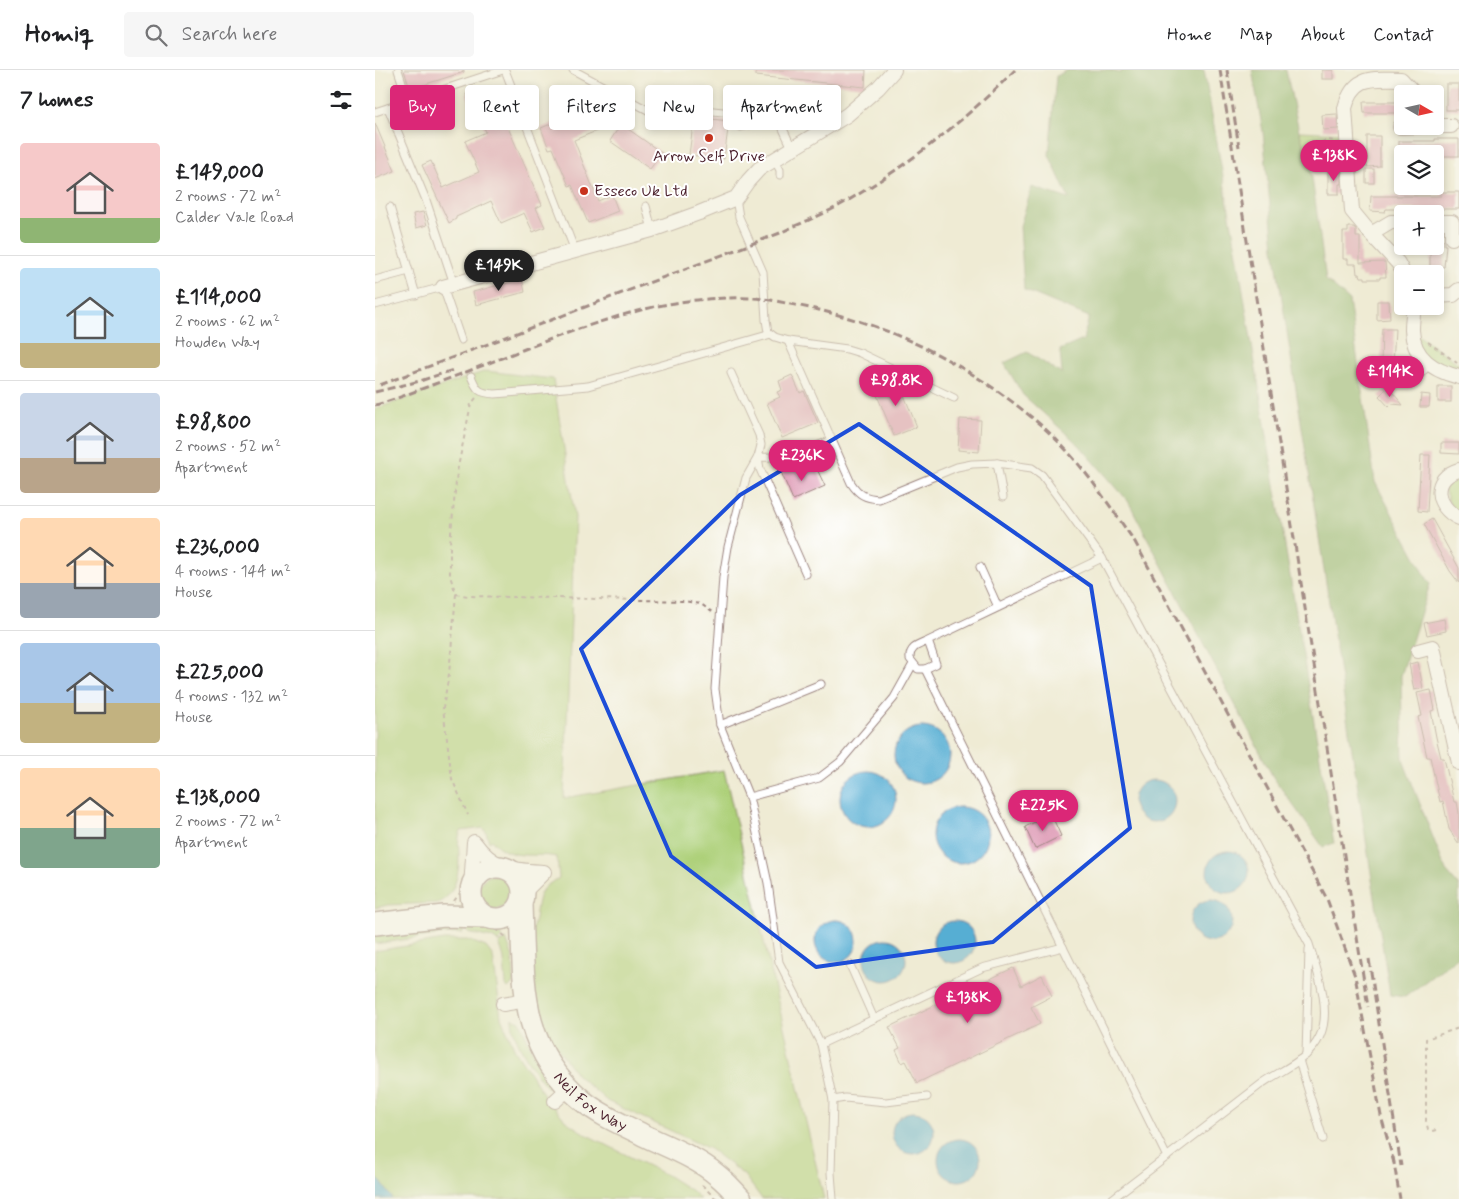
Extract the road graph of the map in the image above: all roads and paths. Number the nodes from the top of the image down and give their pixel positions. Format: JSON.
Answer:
{"nodes":[{"id":1,"x":398,"y":70,"type":"edge"},
{"id":2,"x":504,"y":70,"type":"edge"},
{"id":3,"x":573,"y":70,"type":"edge"},
{"id":4,"x":894,"y":70,"type":"edge"},
{"id":5,"x":403,"y":85,"type":"edge"},
{"id":6,"x":1407,"y":85,"type":"edge"},
{"id":7,"x":455,"y":86,"type":"edge"},
{"id":8,"x":389,"y":108,"type":"joint"},
{"id":9,"x":375,"y":112,"type":"edge"},
{"id":10,"x":1444,"y":126,"type":"edge"},
{"id":11,"x":1451,"y":126,"type":"dead end"},
{"id":12,"x":1328,"y":139,"type":"joint"},
{"id":13,"x":792,"y":148,"type":"junction"},
{"id":14,"x":774,"y":159,"type":"junction"},
{"id":15,"x":779,"y":175,"type":"dead end"},
{"id":16,"x":736,"y":198,"type":"junction"},
{"id":17,"x":646,"y":206,"type":"dead end"},
{"id":18,"x":390,"y":207,"type":"dead end"},
{"id":19,"x":1394,"y":222,"type":"edge"},
{"id":20,"x":1444,"y":222,"type":"edge"},
{"id":21,"x":653,"y":230,"type":"junction"},
{"id":22,"x":1371,"y":234,"type":"junction"},
{"id":23,"x":1452,"y":238,"type":"dead end"},
{"id":24,"x":575,"y":251,"type":"junction"},
{"id":25,"x":1399,"y":265,"type":"edge"},
{"id":26,"x":409,"y":271,"type":"junction"},
{"id":27,"x":375,"y":280,"type":"edge"},
{"id":28,"x":449,"y":286,"type":"junction"},
{"id":29,"x":1459,"y":290,"type":"edge"},
{"id":30,"x":416,"y":295,"type":"junction"},
{"id":31,"x":1444,"y":295,"type":"edge"},
{"id":32,"x":375,"y":306,"type":"edge"},
{"id":33,"x":1413,"y":315,"type":"edge"},
{"id":34,"x":1412,"y":331,"type":"junction"},
{"id":35,"x":771,"y":334,"type":"junction"},
{"id":36,"x":461,"y":340,"type":"dead end"},
{"id":37,"x":788,"y":341,"type":"junction"},
{"id":38,"x":1426,"y":363,"type":"junction"},
{"id":39,"x":1459,"y":364,"type":"edge"},
{"id":40,"x":731,"y":373,"type":"dead end"},
{"id":41,"x":471,"y":376,"type":"dead end"},
{"id":42,"x":1459,"y":377,"type":"edge"},
{"id":43,"x":1410,"y":380,"type":"dead end"},
{"id":44,"x":481,"y":393,"type":"junction"},
{"id":45,"x":954,"y":398,"type":"dead end"},
{"id":46,"x":832,"y":440,"type":"junction"},
{"id":47,"x":758,"y":457,"type":"junction"},
{"id":48,"x":997,"y":464,"type":"junction"},
{"id":49,"x":1459,"y":470,"type":"edge"},
{"id":50,"x":1003,"y":498,"type":"dead end"},
{"id":51,"x":1459,"y":518,"type":"edge"},
{"id":52,"x":1102,"y":558,"type":"junction"},
{"id":53,"x":980,"y":567,"type":"dead end"},
{"id":54,"x":806,"y":574,"type":"dead end"},
{"id":55,"x":456,"y":594,"type":"junction"},
{"id":56,"x":997,"y":608,"type":"junction"},
{"id":57,"x":721,"y":621,"type":"junction"},
{"id":58,"x":928,"y":642,"type":"junction"},
{"id":59,"x":1419,"y":650,"type":"dead end"},
{"id":60,"x":913,"y":664,"type":"junction"},
{"id":61,"x":925,"y":669,"type":"junction"},
{"id":62,"x":821,"y":684,"type":"dead end"},
{"id":63,"x":720,"y":725,"type":"junction"},
{"id":64,"x":1459,"y":763,"type":"edge"},
{"id":65,"x":749,"y":797,"type":"junction"},
{"id":66,"x":468,"y":815,"type":"dead end"},
{"id":67,"x":503,"y":867,"type":"junction"},
{"id":68,"x":471,"y":890,"type":"junction"},
{"id":69,"x":522,"y":898,"type":"junction"},
{"id":70,"x":444,"y":916,"type":"junction"},
{"id":71,"x":375,"y":924,"type":"edge"},
{"id":72,"x":504,"y":930,"type":"junction"},
{"id":73,"x":1309,"y":944,"type":"junction"},
{"id":74,"x":1063,"y":947,"type":"junction"},
{"id":75,"x":850,"y":965,"type":"dead end"},
{"id":76,"x":526,"y":1000,"type":"junction"},
{"id":77,"x":503,"y":1004,"type":"dead end"},
{"id":78,"x":874,"y":1019,"type":"junction"},
{"id":79,"x":1459,"y":1028,"type":"edge"},
{"id":80,"x":821,"y":1044,"type":"junction"},
{"id":81,"x":1303,"y":1058,"type":"junction"},
{"id":82,"x":927,"y":1097,"type":"dead end"},
{"id":83,"x":833,"y":1100,"type":"junction"},
{"id":84,"x":1436,"y":1130,"type":"dead end"},
{"id":85,"x":1323,"y":1140,"type":"dead end"},
{"id":86,"x":1167,"y":1157,"type":"junction"},
{"id":87,"x":704,"y":1188,"type":"dead end"},
{"id":88,"x":715,"y":1198,"type":"edge"},
{"id":89,"x":741,"y":1199,"type":"edge"},
{"id":90,"x":833,"y":1199,"type":"edge"},
{"id":91,"x":1112,"y":1199,"type":"edge"}],
"edges":[{"from":1,"to":5,"type":"lane"},
{"from":2,"to":7,"type":"lane"},
{"from":2,"to":24,"type":"lane"},
{"from":3,"to":13,"type":"lane"},
{"from":4,"to":13,"type":"street"},
{"from":6,"to":22,"type":"street"},
{"from":8,"to":9,"type":"lane"},
{"from":8,"to":28,"type":"lane"},
{"from":10,"to":11,"type":"street"},
{"from":12,"to":12,"type":"path"},
{"from":13,"to":14,"type":"street"},
{"from":14,"to":15,"type":"lane"},
{"from":14,"to":16,"type":"street"},
{"from":16,"to":21,"type":"street"},
{"from":16,"to":35,"type":"lane"},
{"from":17,"to":21,"type":"lane"},
{"from":18,"to":26,"type":"lane"},
{"from":19,"to":22,"type":"street"},
{"from":20,"to":23,"type":"street"},
{"from":21,"to":24,"type":"street"},
{"from":22,"to":25,"type":"street"},
{"from":24,"to":28,"type":"street"},
{"from":26,"to":27,"type":"lane"},
{"from":26,"to":30,"type":"lane"},
{"from":28,"to":30,"type":"lane"},
{"from":28,"to":36,"type":"lane"},
{"from":29,"to":31,"type":"street"},
{"from":30,"to":32,"type":"lane"},
{"from":33,"to":34,"type":"street"},
{"from":34,"to":38,"type":"street"},
{"from":34,"to":39,"type":"path"},
{"from":35,"to":37,"type":"lane"},
{"from":35,"to":44,"type":"lane"},
{"from":37,"to":45,"type":"lane"},
{"from":37,"to":46,"type":"lane"},
{"from":38,"to":42,"type":"street"},
{"from":38,"to":43,"type":"street"},
{"from":40,"to":47,"type":"lane"},
{"from":41,"to":44,"type":"lane"},
{"from":44,"to":55,"type":"path"},
{"from":46,"to":47,"type":"lane"},
{"from":46,"to":48,"type":"lane"},
{"from":47,"to":54,"type":"lane"},
{"from":47,"to":57,"type":"lane"},
{"from":48,"to":50,"type":"lane"},
{"from":48,"to":52,"type":"lane"},
{"from":49,"to":51,"type":"street"},
{"from":52,"to":56,"type":"lane"},
{"from":52,"to":73,"type":"lane"},
{"from":53,"to":56,"type":"lane"},
{"from":55,"to":57,"type":"path"},
{"from":55,"to":66,"type":"path"},
{"from":56,"to":58,"type":"lane"},
{"from":57,"to":63,"type":"lane"},
{"from":58,"to":60,"type":"lane"},
{"from":58,"to":61,"type":"lane"},
{"from":59,"to":64,"type":"street"},
{"from":60,"to":61,"type":"lane"},
{"from":60,"to":65,"type":"lane"},
{"from":61,"to":74,"type":"lane"},
{"from":62,"to":63,"type":"lane"},
{"from":63,"to":65,"type":"lane"},
{"from":65,"to":80,"type":"lane"},
{"from":67,"to":68,"type":"main road"},
{"from":67,"to":68,"type":"street"},
{"from":67,"to":69,"type":"main road","name":"Neil Fox Way"},
{"from":67,"to":69,"type":"street"},
{"from":68,"to":70,"type":"main road"},
{"from":68,"to":72,"type":"main road"},
{"from":69,"to":72,"type":"main road","name":"Neil Fox Way"},
{"from":69,"to":72,"type":"main road"},
{"from":70,"to":71,"type":"main road"},
{"from":70,"to":72,"type":"main road"},
{"from":72,"to":76,"type":"main road","name":"Neil Fox Way"},
{"from":73,"to":81,"type":"lane"},
{"from":73,"to":81,"type":"lane"},
{"from":74,"to":78,"type":"lane"},
{"from":74,"to":86,"type":"lane"},
{"from":75,"to":78,"type":"lane"},
{"from":76,"to":77,"type":"street"},
{"from":76,"to":89,"type":"main road","name":"Neil Fox Way"},
{"from":78,"to":80,"type":"lane"},
{"from":79,"to":84,"type":"path"},
{"from":80,"to":83,"type":"lane"},
{"from":81,"to":85,"type":"lane"},
{"from":81,"to":86,"type":"lane"},
{"from":82,"to":83,"type":"lane"},
{"from":83,"to":90,"type":"lane"},
{"from":86,"to":91,"type":"lane"},
{"from":87,"to":88,"type":"path"}]}
